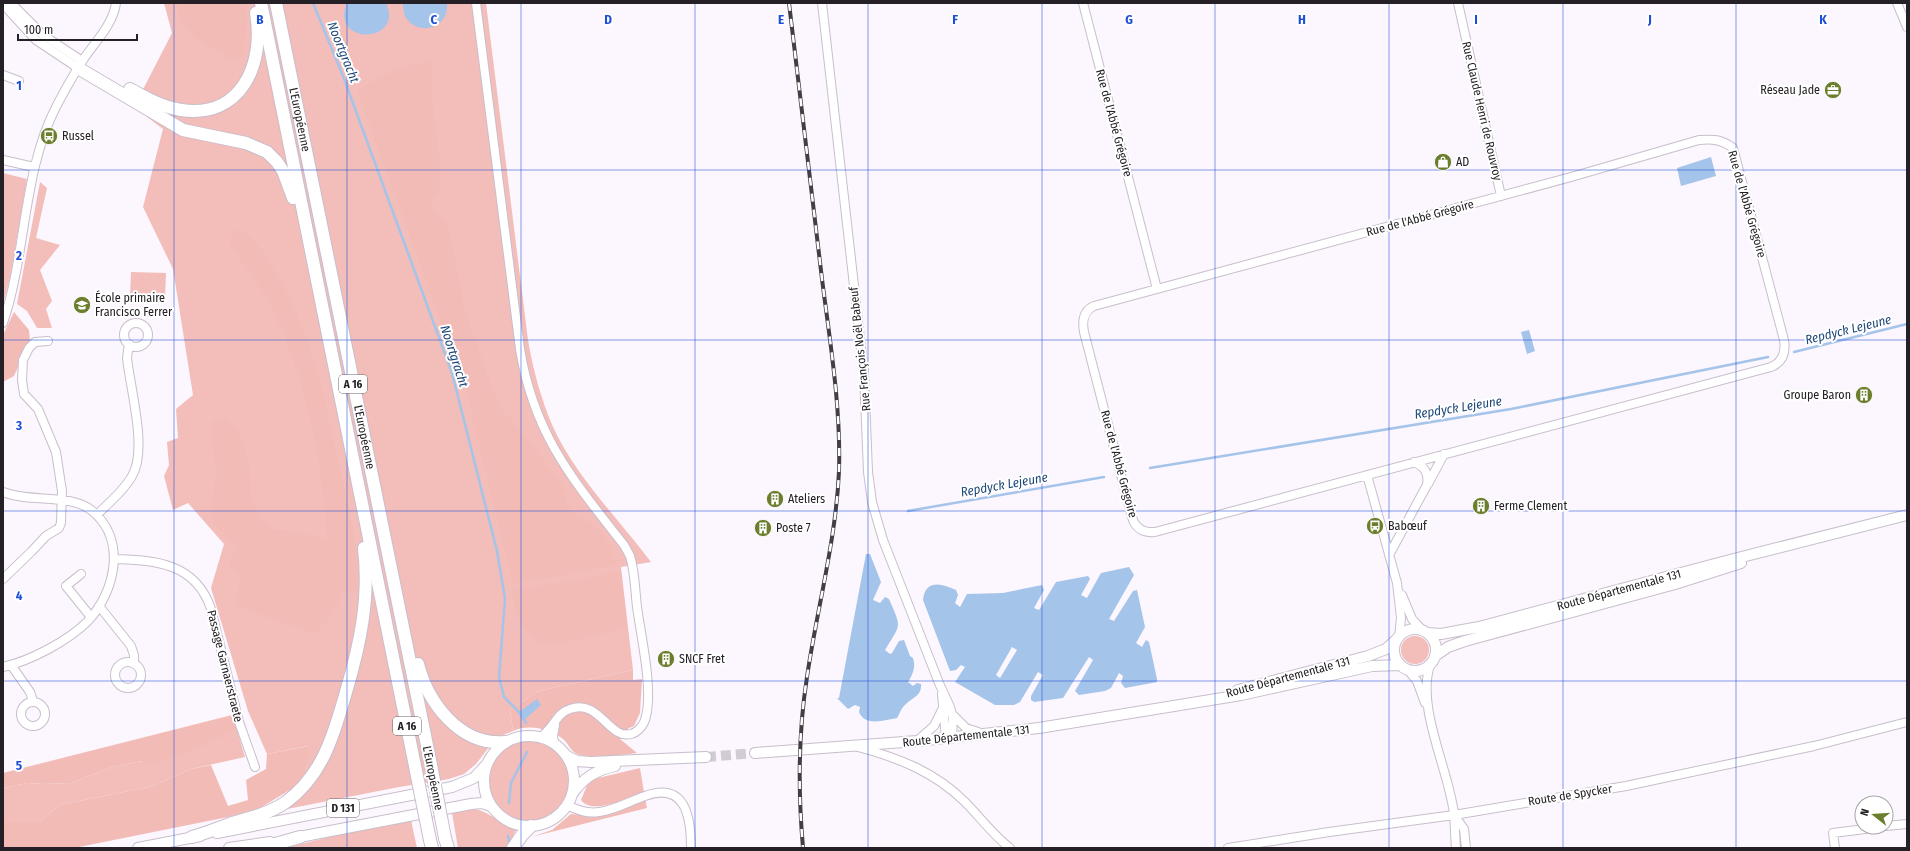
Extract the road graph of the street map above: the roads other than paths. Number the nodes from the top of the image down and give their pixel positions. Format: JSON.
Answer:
{"nodes":[{"id":1,"x":11,"y":3,"type":"edge"},
{"id":2,"x":116,"y":3,"type":"edge"},
{"id":3,"x":254,"y":3,"type":"edge"},
{"id":4,"x":261,"y":3,"type":"edge"},
{"id":5,"x":276,"y":3,"type":"edge"},
{"id":6,"x":476,"y":3,"type":"edge"},
{"id":7,"x":822,"y":3,"type":"edge"},
{"id":8,"x":1082,"y":3,"type":"edge"},
{"id":9,"x":1458,"y":3,"type":"edge"},
{"id":10,"x":1896,"y":3,"type":"edge"},
{"id":11,"x":3,"y":4,"type":"edge"},
{"id":12,"x":1907,"y":27,"type":"edge"},
{"id":13,"x":80,"y":65,"type":"junction"},
{"id":14,"x":3,"y":75,"type":"edge"},
{"id":15,"x":19,"y":81,"type":"dead end"},
{"id":16,"x":3,"y":160,"type":"edge"},
{"id":17,"x":34,"y":167,"type":"junction"},
{"id":18,"x":1501,"y":196,"type":"junction"},
{"id":19,"x":1157,"y":289,"type":"junction"},
{"id":20,"x":3,"y":322,"type":"edge"},
{"id":21,"x":325,"y":322,"type":"junction"},
{"id":22,"x":48,"y":341,"type":"dead end"},
{"id":23,"x":129,"y":344,"type":"dead end"},
{"id":24,"x":1444,"y":454,"type":"junction"},
{"id":25,"x":1414,"y":462,"type":"junction"},
{"id":26,"x":355,"y":469,"type":"junction"},
{"id":27,"x":1367,"y":475,"type":"junction"},
{"id":28,"x":1426,"y":488,"type":"junction"},
{"id":29,"x":3,"y":492,"type":"edge"},
{"id":30,"x":63,"y":501,"type":"junction"},
{"id":31,"x":97,"y":515,"type":"junction"},
{"id":32,"x":1907,"y":515,"type":"edge"},
{"id":33,"x":1810,"y":541,"type":"junction"},
{"id":34,"x":1389,"y":555,"type":"junction"},
{"id":35,"x":114,"y":559,"type":"junction"},
{"id":36,"x":391,"y":570,"type":"junction"},
{"id":37,"x":81,"y":574,"type":"dead end"},
{"id":38,"x":3,"y":579,"type":"edge"},
{"id":39,"x":1397,"y":583,"type":"junction"},
{"id":40,"x":99,"y":606,"type":"junction"},
{"id":41,"x":91,"y":617,"type":"junction"},
{"id":42,"x":1425,"y":632,"type":"junction"},
{"id":43,"x":1397,"y":639,"type":"junction"},
{"id":44,"x":1433,"y":661,"type":"junction"},
{"id":45,"x":134,"y":664,"type":"dead end"},
{"id":46,"x":7,"y":666,"type":"edge"},
{"id":47,"x":1404,"y":668,"type":"junction"},
{"id":48,"x":939,"y":684,"type":"junction"},
{"id":49,"x":33,"y":701,"type":"dead end"},
{"id":50,"x":944,"y":704,"type":"junction"},
{"id":51,"x":1176,"y":705,"type":"junction"},
{"id":52,"x":952,"y":714,"type":"junction"},
{"id":53,"x":557,"y":719,"type":"junction"},
{"id":54,"x":1431,"y":719,"type":"junction"},
{"id":55,"x":1907,"y":722,"type":"edge"},
{"id":56,"x":986,"y":734,"type":"junction"},
{"id":57,"x":540,"y":737,"type":"junction"},
{"id":58,"x":949,"y":738,"type":"junction"},
{"id":59,"x":917,"y":741,"type":"junction"},
{"id":60,"x":505,"y":742,"type":"junction"},
{"id":61,"x":554,"y":743,"type":"junction"},
{"id":62,"x":857,"y":746,"type":"junction"},
{"id":63,"x":755,"y":753,"type":"tunnel mouth"},
{"id":64,"x":567,"y":756,"type":"junction"},
{"id":65,"x":706,"y":757,"type":"tunnel mouth"},
{"id":66,"x":637,"y":762,"type":"junction"},
{"id":67,"x":487,"y":764,"type":"junction"},
{"id":68,"x":255,"y":767,"type":"dead end"},
{"id":69,"x":572,"y":794,"type":"junction"},
{"id":70,"x":566,"y":805,"type":"junction"},
{"id":71,"x":491,"y":806,"type":"junction"},
{"id":72,"x":1454,"y":815,"type":"junction"},
{"id":73,"x":1907,"y":824,"type":"edge"},
{"id":74,"x":1894,"y":825,"type":"edge"},
{"id":75,"x":531,"y":826,"type":"junction"},
{"id":76,"x":1854,"y":830,"type":"edge"},
{"id":77,"x":300,"y":837,"type":"junction"},
{"id":78,"x":192,"y":838,"type":"junction"},
{"id":79,"x":447,"y":843,"type":"edge"},
{"id":80,"x":428,"y":844,"type":"edge"},
{"id":81,"x":513,"y":847,"type":"edge"},
{"id":82,"x":138,"y":848,"type":"edge"},
{"id":83,"x":229,"y":848,"type":"edge"},
{"id":84,"x":261,"y":848,"type":"edge"},
{"id":85,"x":691,"y":848,"type":"edge"},
{"id":86,"x":1010,"y":848,"type":"edge"},
{"id":87,"x":1228,"y":848,"type":"edge"},
{"id":88,"x":1456,"y":848,"type":"edge"},
{"id":89,"x":1466,"y":848,"type":"edge"},
{"id":90,"x":1835,"y":848,"type":"edge"}],
"edges":[{"from":1,"to":13,"type":"street"},
{"from":2,"to":13,"type":"street"},
{"from":3,"to":13,"type":"highway"},
{"from":4,"to":21,"type":"highway","name":"L'Européenne","number":"A 16"},
{"from":5,"to":36,"type":"highway","name":"L'Européenne","number":"A 16"},
{"from":6,"to":53,"type":"street"},
{"from":7,"to":48,"type":"street","name":"Rue François Noël Babeuf"},
{"from":8,"to":19,"type":"street","name":"Rue de l'Abbé Grégoire"},
{"from":9,"to":18,"type":"street","name":"Rue Claude Henri de Rouvroy"},
{"from":10,"to":12,"type":"street"},
{"from":11,"to":13,"type":"street"},
{"from":13,"to":17,"type":"street"},
{"from":13,"to":21,"type":"highway"},
{"from":14,"to":15,"type":"street"},
{"from":16,"to":17,"type":"street"},
{"from":17,"to":20,"type":"street"},
{"from":18,"to":19,"type":"street","name":"Rue de l'Abbé Grégoire"},
{"from":18,"to":24,"type":"street","name":"Rue de l'Abbé Grégoire"},
{"from":19,"to":27,"type":"street","name":"Rue de l'Abbé Grégoire"},
{"from":21,"to":26,"type":"highway","name":"L'Européenne","number":"A 16"},
{"from":22,"to":30,"type":"street"},
{"from":23,"to":31,"type":"street"},
{"from":24,"to":25,"type":"street","name":"Rue de l'Abbé Grégoire"},
{"from":24,"to":28,"type":"street"},
{"from":25,"to":27,"type":"street","name":"Rue de l'Abbé Grégoire"},
{"from":25,"to":28,"type":"street"},
{"from":26,"to":78,"type":"highway"},
{"from":26,"to":80,"type":"highway","name":"L'Européenne","number":"A 16","bridge":true},
{"from":27,"to":34,"type":"street"},
{"from":28,"to":34,"type":"street"},
{"from":29,"to":30,"type":"street"},
{"from":30,"to":31,"type":"street"},
{"from":30,"to":38,"type":"street"},
{"from":31,"to":35,"type":"street"},
{"from":32,"to":33,"type":"main road","name":"Route Départementale 131"},
{"from":33,"to":42,"type":"main road","name":"Route Départementale 131"},
{"from":33,"to":44,"type":"main road","name":"Route Départementale 131"},
{"from":34,"to":39,"type":"street"},
{"from":35,"to":40,"type":"street"},
{"from":35,"to":68,"type":"street","name":"Passage Garnaerstraete"},
{"from":36,"to":60,"type":"highway"},
{"from":36,"to":79,"type":"highway","name":"L'Européenne","number":"A 16","bridge":true},
{"from":37,"to":41,"type":"street"},
{"from":39,"to":42,"type":"street"},
{"from":39,"to":43,"type":"street"},
{"from":40,"to":41,"type":"street"},
{"from":40,"to":45,"type":"street"},
{"from":41,"to":46,"type":"street"},
{"from":42,"to":43,"type":"main road"},
{"from":42,"to":44,"type":"main road"},
{"from":43,"to":47,"type":"main road"},
{"from":43,"to":51,"type":"main road","name":"Route Départementale 131"},
{"from":44,"to":47,"type":"main road"},
{"from":44,"to":54,"type":"street"},
{"from":46,"to":49,"type":"street"},
{"from":47,"to":51,"type":"main road","name":"Route Départementale 131"},
{"from":47,"to":54,"type":"street"},
{"from":48,"to":50,"type":"street","name":"Rue François Noël Babeuf"},
{"from":48,"to":52,"type":"street","name":"Rue François Noël Babeuf"},
{"from":50,"to":58,"type":"street","name":"Rue François Noël Babeuf"},
{"from":50,"to":59,"type":"street"},
{"from":51,"to":56,"type":"main road","name":"Route Départementale 131"},
{"from":52,"to":56,"type":"street","name":"Rue François Noël Babeuf"},
{"from":52,"to":58,"type":"street","name":"Rue François Noël Babeuf"},
{"from":53,"to":57,"type":"street"},
{"from":53,"to":61,"type":"street"},
{"from":54,"to":72,"type":"street"},
{"from":55,"to":72,"type":"street","name":"Route de Spycker"},
{"from":56,"to":58,"type":"main road","name":"Route Départementale 131"},
{"from":57,"to":60,"type":"main road"},
{"from":57,"to":61,"type":"main road"},
{"from":58,"to":59,"type":"main road","name":"Route Départementale 131"},
{"from":59,"to":62,"type":"main road","name":"Route Départementale 131"},
{"from":60,"to":67,"type":"main road"},
{"from":61,"to":64,"type":"main road"},
{"from":62,"to":63,"type":"main road","name":"Route Départementale 131"},
{"from":62,"to":86,"type":"street"},
{"from":64,"to":66,"type":"main road"},
{"from":64,"to":69,"type":"main road"},
{"from":65,"to":66,"type":"main road"},
{"from":66,"to":69,"type":"main road"},
{"from":67,"to":71,"type":"main road"},
{"from":67,"to":78,"type":"main road","number":"D 131"},
{"from":69,"to":70,"type":"main road"},
{"from":70,"to":75,"type":"main road"},
{"from":70,"to":85,"type":"street"},
{"from":71,"to":75,"type":"main road"},
{"from":71,"to":77,"type":"main road","number":"D 131"},
{"from":72,"to":87,"type":"street","name":"Route de Spycker"},
{"from":72,"to":88,"type":"street"},
{"from":72,"to":89,"type":"street"},
{"from":73,"to":74,"type":"street"},
{"from":75,"to":81,"type":"highway"},
{"from":76,"to":90,"type":"street"},
{"from":77,"to":83,"type":"main road","number":"D 131"},
{"from":77,"to":84,"type":"highway"},
{"from":78,"to":82,"type":"main road","number":"D 131"}]}
